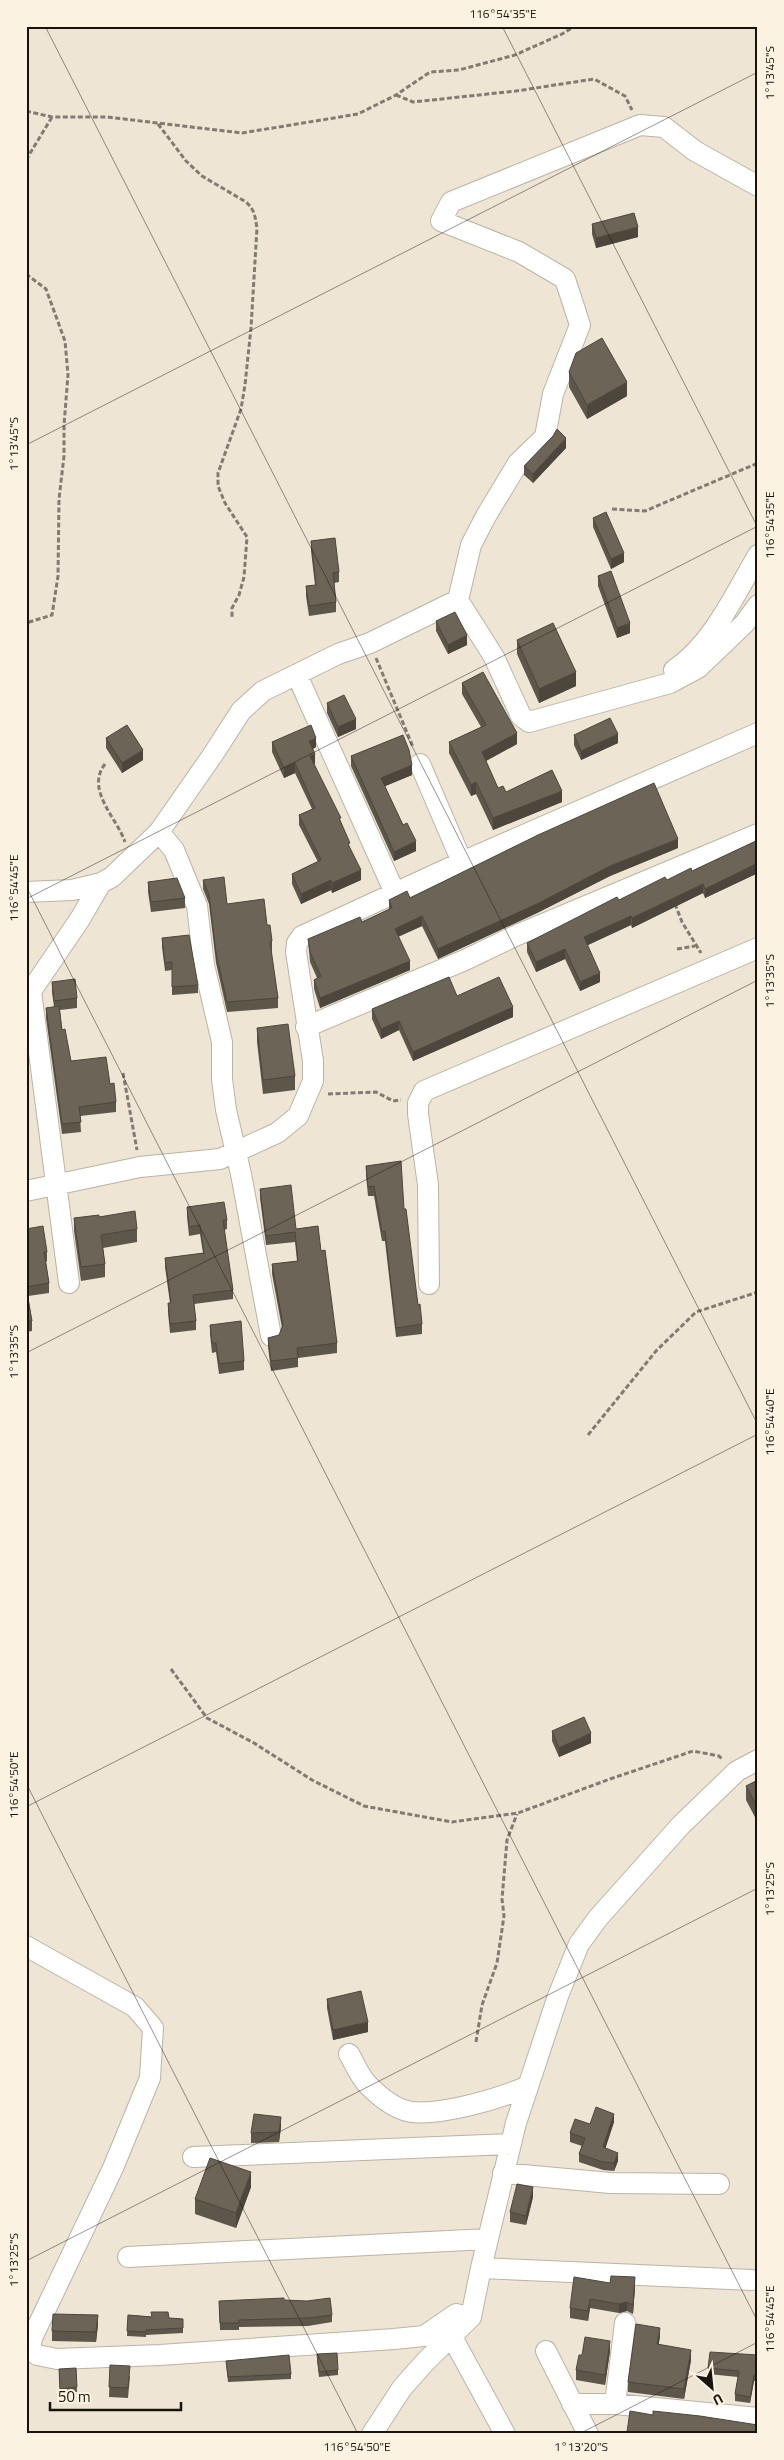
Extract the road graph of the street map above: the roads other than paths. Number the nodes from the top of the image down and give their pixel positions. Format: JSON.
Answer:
{"nodes":[{"id":1,"x":758,"y":186,"type":"edge"},
{"id":2,"x":758,"y":555,"type":"edge"},
{"id":3,"x":458,"y":600,"type":"junction"},
{"id":4,"x":758,"y":605,"type":"edge"},
{"id":5,"x":297,"y":675,"type":"junction"},
{"id":6,"x":643,"y":690,"type":"junction"},
{"id":7,"x":758,"y":733,"type":"edge"},
{"id":8,"x":420,"y":764,"type":"road end"},
{"id":9,"x":159,"y":832,"type":"junction"},
{"id":10,"x":758,"y":834,"type":"edge"},
{"id":11,"x":462,"y":862,"type":"junction"},
{"id":12,"x":101,"y":883,"type":"junction"},
{"id":13,"x":26,"y":892,"type":"edge"},
{"id":14,"x":395,"y":893,"type":"junction"},
{"id":15,"x":758,"y":948,"type":"edge"},
{"id":16,"x":29,"y":991,"type":"edge"},
{"id":17,"x":306,"y":1027,"type":"junction"},
{"id":18,"x":236,"y":1152,"type":"junction"},
{"id":19,"x":54,"y":1184,"type":"junction"},
{"id":20,"x":26,"y":1191,"type":"edge"},
{"id":21,"x":69,"y":1283,"type":"dead end"},
{"id":22,"x":429,"y":1284,"type":"dead end"},
{"id":23,"x":271,"y":1336,"type":"edge"},
{"id":24,"x":758,"y":1760,"type":"edge"},
{"id":25,"x":26,"y":1946,"type":"edge"},
{"id":26,"x":349,"y":2054,"type":"dead end"},
{"id":27,"x":528,"y":2086,"type":"junction"},
{"id":28,"x":511,"y":2144,"type":"junction"},
{"id":29,"x":193,"y":2157,"type":"dead end"},
{"id":30,"x":503,"y":2173,"type":"junction"},
{"id":31,"x":719,"y":2184,"type":"dead end"},
{"id":32,"x":488,"y":2238,"type":"junction"},
{"id":33,"x":128,"y":2257,"type":"dead end"},
{"id":34,"x":481,"y":2268,"type":"junction"},
{"id":35,"x":752,"y":2280,"type":"dead end"},
{"id":36,"x":471,"y":2318,"type":"junction"},
{"id":37,"x":625,"y":2323,"type":"dead end"},
{"id":38,"x":452,"y":2337,"type":"junction"},
{"id":39,"x":546,"y":2351,"type":"dead end"},
{"id":40,"x":572,"y":2404,"type":"junction"},
{"id":41,"x":616,"y":2404,"type":"junction"},
{"id":42,"x":758,"y":2418,"type":"edge"},
{"id":43,"x":377,"y":2431,"type":"edge"},
{"id":44,"x":505,"y":2434,"type":"edge"},
{"id":45,"x":588,"y":2434,"type":"edge"}],
"edges":[{"from":1,"to":3,"type":"street"},
{"from":2,"to":6,"type":"street"},
{"from":3,"to":5,"type":"street"},
{"from":3,"to":6,"type":"street"},
{"from":4,"to":6,"type":"street"},
{"from":5,"to":9,"type":"street"},
{"from":5,"to":14,"type":"street"},
{"from":7,"to":11,"type":"street"},
{"from":8,"to":11,"type":"street"},
{"from":9,"to":12,"type":"street"},
{"from":9,"to":18,"type":"street"},
{"from":10,"to":17,"type":"street"},
{"from":11,"to":14,"type":"street"},
{"from":12,"to":13,"type":"street"},
{"from":12,"to":16,"type":"street"},
{"from":14,"to":17,"type":"street"},
{"from":15,"to":22,"type":"street"},
{"from":16,"to":19,"type":"street"},
{"from":17,"to":18,"type":"street"},
{"from":18,"to":19,"type":"street"},
{"from":18,"to":23,"type":"street"},
{"from":19,"to":20,"type":"street"},
{"from":19,"to":21,"type":"street"},
{"from":24,"to":27,"type":"street"},
{"from":25,"to":36,"type":"street"},
{"from":26,"to":27,"type":"street"},
{"from":27,"to":28,"type":"street"},
{"from":28,"to":29,"type":"street"},
{"from":28,"to":30,"type":"street"},
{"from":30,"to":31,"type":"street"},
{"from":30,"to":32,"type":"street"},
{"from":32,"to":33,"type":"street"},
{"from":32,"to":34,"type":"street"},
{"from":34,"to":35,"type":"street"},
{"from":34,"to":36,"type":"street"},
{"from":36,"to":38,"type":"street"},
{"from":37,"to":41,"type":"street"},
{"from":38,"to":43,"type":"street"},
{"from":38,"to":44,"type":"street"},
{"from":39,"to":40,"type":"street"},
{"from":40,"to":41,"type":"street"},
{"from":40,"to":45,"type":"street"},
{"from":41,"to":42,"type":"street"}]}
